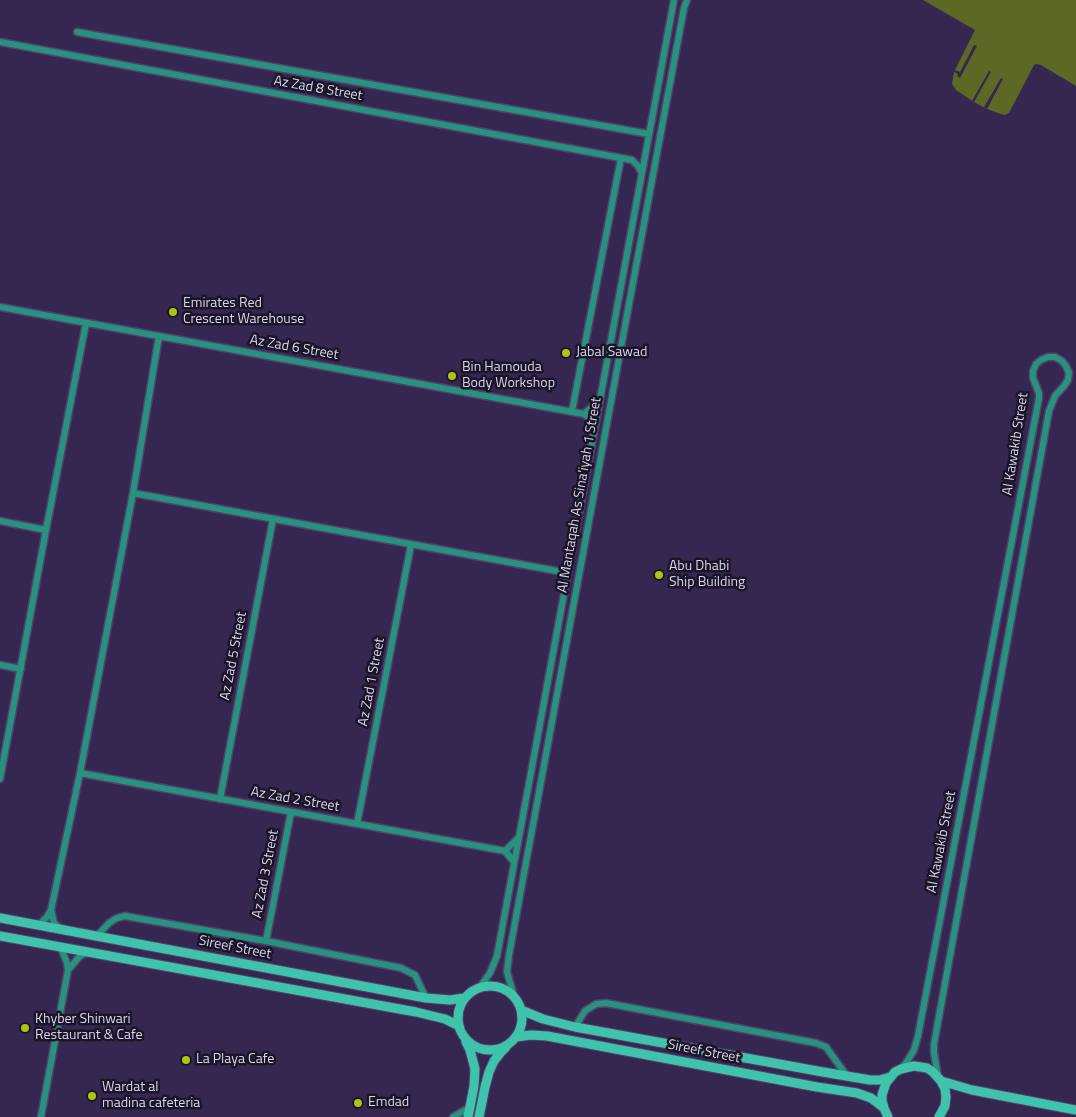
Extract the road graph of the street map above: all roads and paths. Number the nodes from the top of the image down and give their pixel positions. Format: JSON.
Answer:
{"nodes":[{"id":1,"x":674,"y":0,"type":"edge"},
{"id":2,"x":687,"y":0,"type":"edge"},
{"id":3,"x":77,"y":32,"type":"dead end"},
{"id":4,"x":0,"y":42,"type":"edge"},
{"id":5,"x":650,"y":134,"type":"junction"},
{"id":6,"x":646,"y":151,"type":"junction"},
{"id":7,"x":621,"y":158,"type":"junction"},
{"id":8,"x":632,"y":160,"type":"junction"},
{"id":9,"x":642,"y":173,"type":"junction"},
{"id":10,"x":0,"y":307,"type":"edge"},
{"id":11,"x":86,"y":323,"type":"junction"},
{"id":12,"x":159,"y":336,"type":"junction"},
{"id":13,"x":600,"y":400,"type":"junction"},
{"id":14,"x":572,"y":411,"type":"junction"},
{"id":15,"x":584,"y":414,"type":"junction"},
{"id":16,"x":595,"y":427,"type":"junction"},
{"id":17,"x":133,"y":493,"type":"junction"},
{"id":18,"x":272,"y":519,"type":"junction"},
{"id":19,"x":0,"y":521,"type":"edge"},
{"id":20,"x":46,"y":530,"type":"junction"},
{"id":21,"x":411,"y":545,"type":"junction"},
{"id":22,"x":568,"y":573,"type":"junction"},
{"id":23,"x":0,"y":665,"type":"edge"},
{"id":24,"x":21,"y":669,"type":"junction"},
{"id":25,"x":80,"y":773,"type":"junction"},
{"id":26,"x":0,"y":779,"type":"edge"},
{"id":27,"x":220,"y":799,"type":"junction"},
{"id":28,"x":291,"y":812,"type":"junction"},
{"id":29,"x":357,"y":824,"type":"junction"},
{"id":30,"x":519,"y":837,"type":"junction"},
{"id":31,"x":505,"y":851,"type":"junction"},
{"id":32,"x":514,"y":862,"type":"junction"},
{"id":33,"x":51,"y":910,"type":"junction"},
{"id":34,"x":0,"y":918,"type":"edge"},
{"id":35,"x":35,"y":925,"type":"junction"},
{"id":36,"x":63,"y":930,"type":"junction"},
{"id":37,"x":0,"y":936,"type":"edge"},
{"id":38,"x":97,"y":936,"type":"junction"},
{"id":39,"x":266,"y":941,"type":"junction"},
{"id":40,"x":61,"y":948,"type":"junction"},
{"id":41,"x":87,"y":952,"type":"junction"},
{"id":42,"x":68,"y":970,"type":"junction"},
{"id":43,"x":480,"y":987,"type":"junction"},
{"id":44,"x":514,"y":996,"type":"junction"},
{"id":45,"x":426,"y":998,"type":"junction"},
{"id":46,"x":464,"y":998,"type":"junction"},
{"id":47,"x":521,"y":1010,"type":"junction"},
{"id":48,"x":459,"y":1026,"type":"junction"},
{"id":49,"x":576,"y":1026,"type":"junction"},
{"id":50,"x":464,"y":1037,"type":"junction"},
{"id":51,"x":516,"y":1038,"type":"junction"},
{"id":52,"x":509,"y":1044,"type":"junction"},
{"id":53,"x":901,"y":1069,"type":"junction"},
{"id":54,"x":847,"y":1076,"type":"junction"},
{"id":55,"x":890,"y":1077,"type":"junction"},
{"id":56,"x":940,"y":1079,"type":"junction"},
{"id":57,"x":884,"y":1108,"type":"junction"},
{"id":58,"x":1076,"y":1110,"type":"edge"},
{"id":59,"x":468,"y":1112,"type":"edge"},
{"id":60,"x":41,"y":1117,"type":"edge"},
{"id":61,"x":453,"y":1117,"type":"edge"},
{"id":62,"x":479,"y":1117,"type":"edge"},
{"id":63,"x":888,"y":1117,"type":"edge"},
{"id":64,"x":939,"y":1117,"type":"edge"}],
"edges":[{"from":1,"to":5,"type":"street","name":"Al Mantaqah As Sina'iyah 1 Street"},
{"from":2,"to":44,"type":"street","name":"Al Mantaqah As Sina'iyah 1 Street"},
{"from":3,"to":5,"type":"street","name":"Az Zad 8 Street"},
{"from":4,"to":7,"type":"street","name":"Az Zad 8 Street"},
{"from":5,"to":6,"type":"street","name":"Al Mantaqah As Sina'iyah 1 Street"},
{"from":6,"to":8,"type":"street"},
{"from":6,"to":9,"type":"street","name":"Al Mantaqah As Sina'iyah 1 Street"},
{"from":7,"to":8,"type":"street","name":"Az Zad 8 Street"},
{"from":7,"to":14,"type":"street"},
{"from":8,"to":9,"type":"street"},
{"from":9,"to":13,"type":"street","name":"Al Mantaqah As Sina'iyah 1 Street"},
{"from":10,"to":11,"type":"street","name":"Az Zad 6 Street"},
{"from":11,"to":12,"type":"street","name":"Az Zad 6 Street"},
{"from":11,"to":20,"type":"street"},
{"from":12,"to":14,"type":"street","name":"Az Zad 6 Street"},
{"from":12,"to":17,"type":"street"},
{"from":13,"to":15,"type":"street"},
{"from":13,"to":16,"type":"street","name":"Al Mantaqah As Sina'iyah 1 Street"},
{"from":14,"to":15,"type":"street","name":"Az Zad 6 Street"},
{"from":15,"to":16,"type":"street"},
{"from":16,"to":22,"type":"street","name":"Al Mantaqah As Sina'iyah 1 Street"},
{"from":17,"to":18,"type":"street"},
{"from":17,"to":25,"type":"street"},
{"from":18,"to":21,"type":"street"},
{"from":18,"to":27,"type":"street","name":"Az Zad 5 Street"},
{"from":19,"to":20,"type":"street"},
{"from":20,"to":24,"type":"street"},
{"from":21,"to":22,"type":"street"},
{"from":21,"to":29,"type":"street","name":"Az Zad 1 Street"},
{"from":22,"to":30,"type":"street","name":"Al Mantaqah As Sina'iyah 1 Street"},
{"from":23,"to":24,"type":"street"},
{"from":24,"to":26,"type":"street"},
{"from":25,"to":27,"type":"street","name":"Az Zad 2 Street"},
{"from":25,"to":33,"type":"street"},
{"from":27,"to":28,"type":"street","name":"Az Zad 2 Street"},
{"from":28,"to":29,"type":"street","name":"Az Zad 2 Street"},
{"from":28,"to":39,"type":"street","name":"Az Zad 3 Street"},
{"from":29,"to":31,"type":"street","name":"Az Zad 2 Street"},
{"from":30,"to":31,"type":"street"},
{"from":30,"to":32,"type":"street","name":"Al Mantaqah As Sina'iyah 1 Street"},
{"from":31,"to":32,"type":"street"},
{"from":32,"to":43,"type":"street","name":"Al Mantaqah As Sina'iyah 1 Street"},
{"from":33,"to":35,"type":"street"},
{"from":33,"to":36,"type":"street"},
{"from":34,"to":35,"type":"main road","name":"Sireef Street"},
{"from":35,"to":36,"type":"main road","name":"Sireef Street"},
{"from":36,"to":38,"type":"main road","name":"Sireef Street"},
{"from":37,"to":40,"type":"main road"},
{"from":38,"to":39,"type":"street"},
{"from":38,"to":45,"type":"main road","name":"Sireef Street"},
{"from":39,"to":45,"type":"street"},
{"from":40,"to":41,"type":"main road"},
{"from":40,"to":42,"type":"street"},
{"from":41,"to":42,"type":"street"},
{"from":41,"to":48,"type":"main road"},
{"from":42,"to":60,"type":"street"},
{"from":43,"to":44,"type":"main road"},
{"from":43,"to":46,"type":"main road"},
{"from":44,"to":47,"type":"main road"},
{"from":45,"to":46,"type":"main road","name":"Sireef Street"},
{"from":46,"to":48,"type":"main road"},
{"from":47,"to":49,"type":"main road","name":"Sireef Street"},
{"from":47,"to":51,"type":"main road"},
{"from":48,"to":50,"type":"main road"},
{"from":49,"to":54,"type":"main road","name":"Sireef Street"},
{"from":49,"to":54,"type":"street"},
{"from":50,"to":52,"type":"main road"},
{"from":50,"to":59,"type":"main road"},
{"from":51,"to":52,"type":"main road"},
{"from":51,"to":57,"type":"main road","name":"Sireef Street"},
{"from":52,"to":62,"type":"main road"},
{"from":53,"to":55,"type":"main road"},
{"from":53,"to":56,"type":"main road"},
{"from":53,"to":56,"type":"street","name":"Al Kawakib Street"},
{"from":54,"to":55,"type":"main road","name":"Sireef Street"},
{"from":55,"to":57,"type":"main road"},
{"from":56,"to":58,"type":"main road"},
{"from":56,"to":64,"type":"main road"},
{"from":57,"to":63,"type":"main road"},
{"from":59,"to":61,"type":"street"}]}
